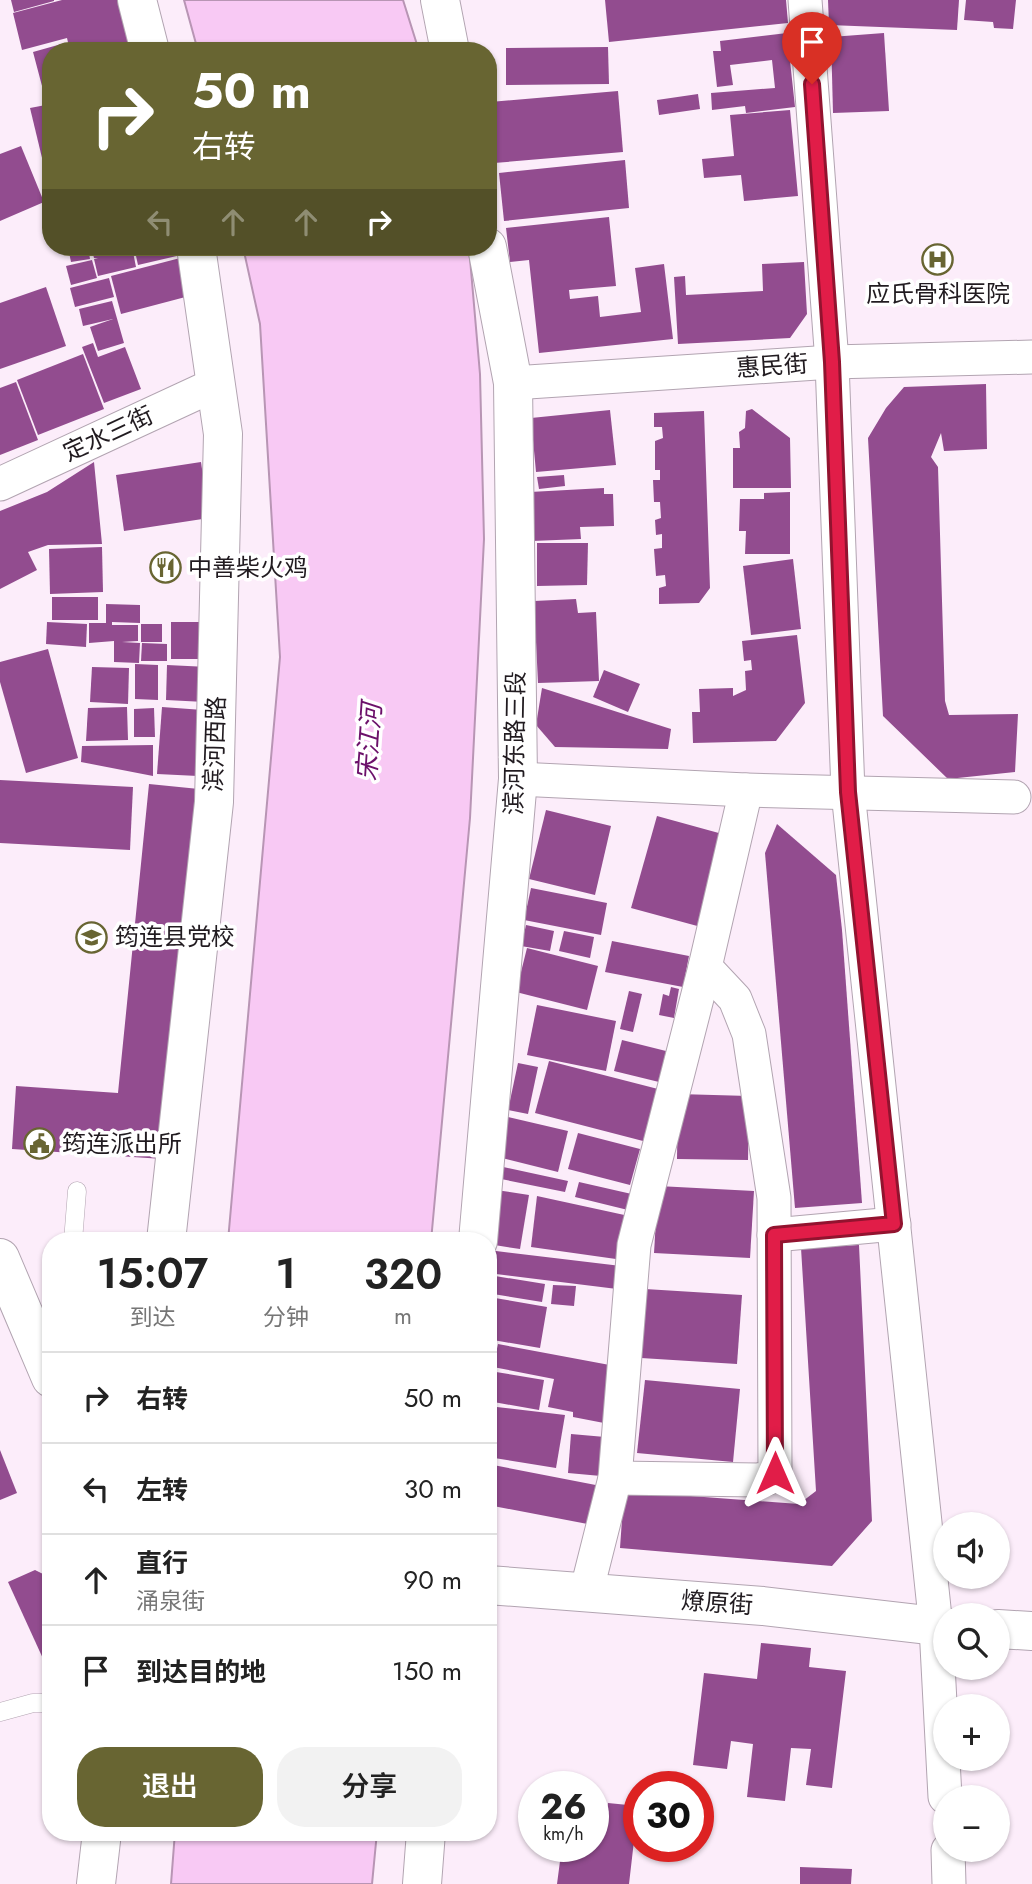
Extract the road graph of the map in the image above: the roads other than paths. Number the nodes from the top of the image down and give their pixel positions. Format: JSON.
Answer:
{"nodes":[{"id":1,"x":136,"y":0,"type":"edge"},
{"id":2,"x":440,"y":0,"type":"edge"},
{"id":3,"x":805,"y":0,"type":"edge"},
{"id":4,"x":148,"y":42,"type":"edge"},
{"id":5,"x":448,"y":42,"type":"edge"},
{"id":6,"x":197,"y":256,"type":"edge"},
{"id":7,"x":489,"y":256,"type":"edge"},
{"id":8,"x":1032,"y":357,"type":"edge"},
{"id":9,"x":832,"y":362,"type":"junction"},
{"id":10,"x":513,"y":383,"type":"junction"},
{"id":11,"x":216,"y":384,"type":"junction"},
{"id":12,"x":0,"y":484,"type":"edge"},
{"id":13,"x":518,"y":779,"type":"junction"},
{"id":14,"x":746,"y":790,"type":"junction"},
{"id":15,"x":848,"y":792,"type":"junction"},
{"id":16,"x":1014,"y":797,"type":"dead end"},
{"id":17,"x":705,"y":967,"type":"junction"},
{"id":18,"x":77,"y":1191,"type":"dead end"},
{"id":19,"x":894,"y":1224,"type":"junction"},
{"id":20,"x":74,"y":1232,"type":"edge"},
{"id":21,"x":167,"y":1232,"type":"edge"},
{"id":22,"x":479,"y":1232,"type":"edge"},
{"id":23,"x":774,"y":1235,"type":"junction"},
{"id":24,"x":0,"y":1258,"type":"edge"},
{"id":25,"x":42,"y":1349,"type":"edge"},
{"id":26,"x":615,"y":1478,"type":"junction"},
{"id":27,"x":497,"y":1586,"type":"edge"},
{"id":28,"x":586,"y":1593,"type":"junction"},
{"id":29,"x":938,"y":1603,"type":"edge"},
{"id":30,"x":933,"y":1626,"type":"edge"},
{"id":31,"x":1010,"y":1630,"type":"edge"},
{"id":32,"x":1032,"y":1631,"type":"edge"},
{"id":33,"x":942,"y":1680,"type":"edge"},
{"id":34,"x":42,"y":1703,"type":"edge"},
{"id":35,"x":0,"y":1712,"type":"edge"},
{"id":36,"x":945,"y":1785,"type":"edge"},
{"id":37,"x":101,"y":1841,"type":"edge"},
{"id":38,"x":425,"y":1841,"type":"edge"},
{"id":39,"x":948,"y":1862,"type":"edge"},
{"id":40,"x":96,"y":1884,"type":"edge"},
{"id":41,"x":422,"y":1884,"type":"edge"},
{"id":42,"x":949,"y":1884,"type":"edge"}],
"edges":[{"from":1,"to":4,"type":"street"},
{"from":2,"to":5,"type":"street"},
{"from":3,"to":9,"type":"street"},
{"from":6,"to":11,"type":"street","name":"滨河西路"},
{"from":7,"to":10,"type":"street","name":"滨河东路三段"},
{"from":8,"to":9,"type":"street","name":"惠民街"},
{"from":9,"to":10,"type":"street","name":"惠民街"},
{"from":9,"to":15,"type":"street"},
{"from":10,"to":13,"type":"street","name":"滨河东路三段"},
{"from":11,"to":12,"type":"street","name":"定水三街"},
{"from":11,"to":21,"type":"street","name":"滨河西路"},
{"from":13,"to":14,"type":"street"},
{"from":13,"to":22,"type":"street","name":"滨河东路三段"},
{"from":14,"to":15,"type":"street"},
{"from":14,"to":17,"type":"street"},
{"from":15,"to":16,"type":"street"},
{"from":15,"to":19,"type":"street"},
{"from":17,"to":23,"type":"street"},
{"from":17,"to":26,"type":"street"},
{"from":18,"to":20,"type":"lane"},
{"from":19,"to":23,"type":"street"},
{"from":19,"to":29,"type":"street"},
{"from":23,"to":26,"type":"street"},
{"from":24,"to":25,"type":"street"},
{"from":26,"to":28,"type":"street"},
{"from":27,"to":28,"type":"street","name":"燎原街"},
{"from":28,"to":30,"type":"street","name":"燎原街"},
{"from":31,"to":32,"type":"street"},
{"from":33,"to":36,"type":"street"},
{"from":34,"to":35,"type":"lane"},
{"from":37,"to":40,"type":"street"},
{"from":38,"to":41,"type":"street"},
{"from":39,"to":42,"type":"street"}]}
